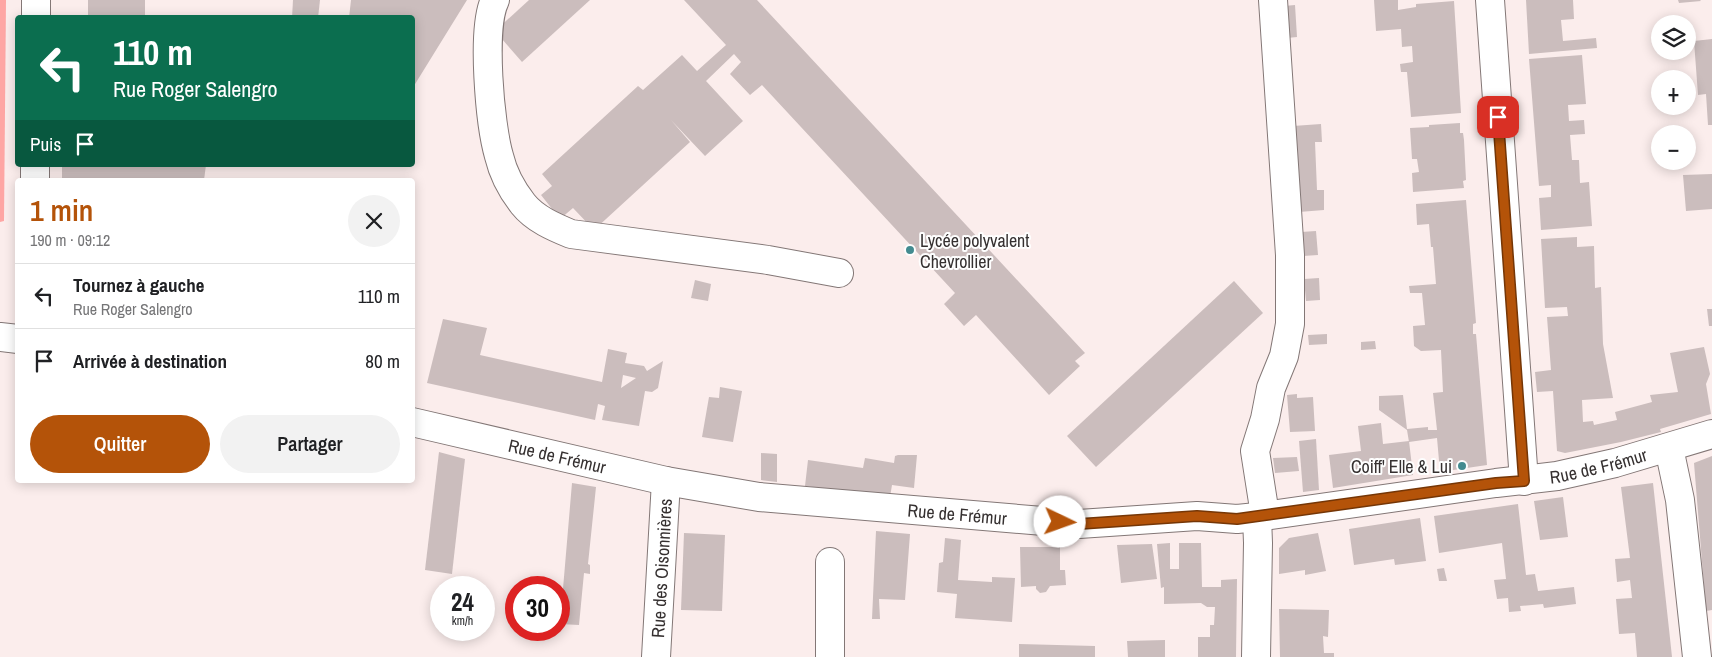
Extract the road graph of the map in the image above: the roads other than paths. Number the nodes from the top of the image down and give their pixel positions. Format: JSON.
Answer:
{"nodes":[{"id":1,"x":36,"y":0,"type":"edge"},
{"id":2,"x":494,"y":0,"type":"edge"},
{"id":3,"x":1273,"y":0,"type":"edge"},
{"id":4,"x":1490,"y":0,"type":"edge"},
{"id":5,"x":36,"y":15,"type":"edge"},
{"id":6,"x":840,"y":274,"type":"dead end"},
{"id":7,"x":0,"y":338,"type":"edge"},
{"id":8,"x":15,"y":339,"type":"edge"},
{"id":9,"x":415,"y":423,"type":"edge"},
{"id":10,"x":1712,"y":434,"type":"edge"},
{"id":11,"x":1669,"y":448,"type":"junction"},
{"id":12,"x":666,"y":481,"type":"junction"},
{"id":13,"x":1524,"y":481,"type":"junction"},
{"id":14,"x":1261,"y":516,"type":"junction"},
{"id":15,"x":830,"y":562,"type":"dead end"},
{"id":16,"x":656,"y":657,"type":"edge"},
{"id":17,"x":830,"y":657,"type":"edge"},
{"id":18,"x":1256,"y":657,"type":"edge"},
{"id":19,"x":1697,"y":657,"type":"edge"}],
"edges":[{"from":1,"to":5,"type":"street"},
{"from":2,"to":6,"type":"street"},
{"from":3,"to":14,"type":"street"},
{"from":4,"to":13,"type":"street"},
{"from":7,"to":8,"type":"street"},
{"from":9,"to":12,"type":"street","name":"Rue de Frémur"},
{"from":10,"to":11,"type":"street","name":"Rue de Frémur"},
{"from":11,"to":13,"type":"street","name":"Rue de Frémur"},
{"from":11,"to":19,"type":"street"},
{"from":12,"to":14,"type":"street","name":"Rue de Frémur"},
{"from":12,"to":16,"type":"street","name":"Rue des Oisonnières"},
{"from":13,"to":14,"type":"street","name":"Rue de Frémur"},
{"from":14,"to":18,"type":"street"},
{"from":15,"to":17,"type":"street"}]}
